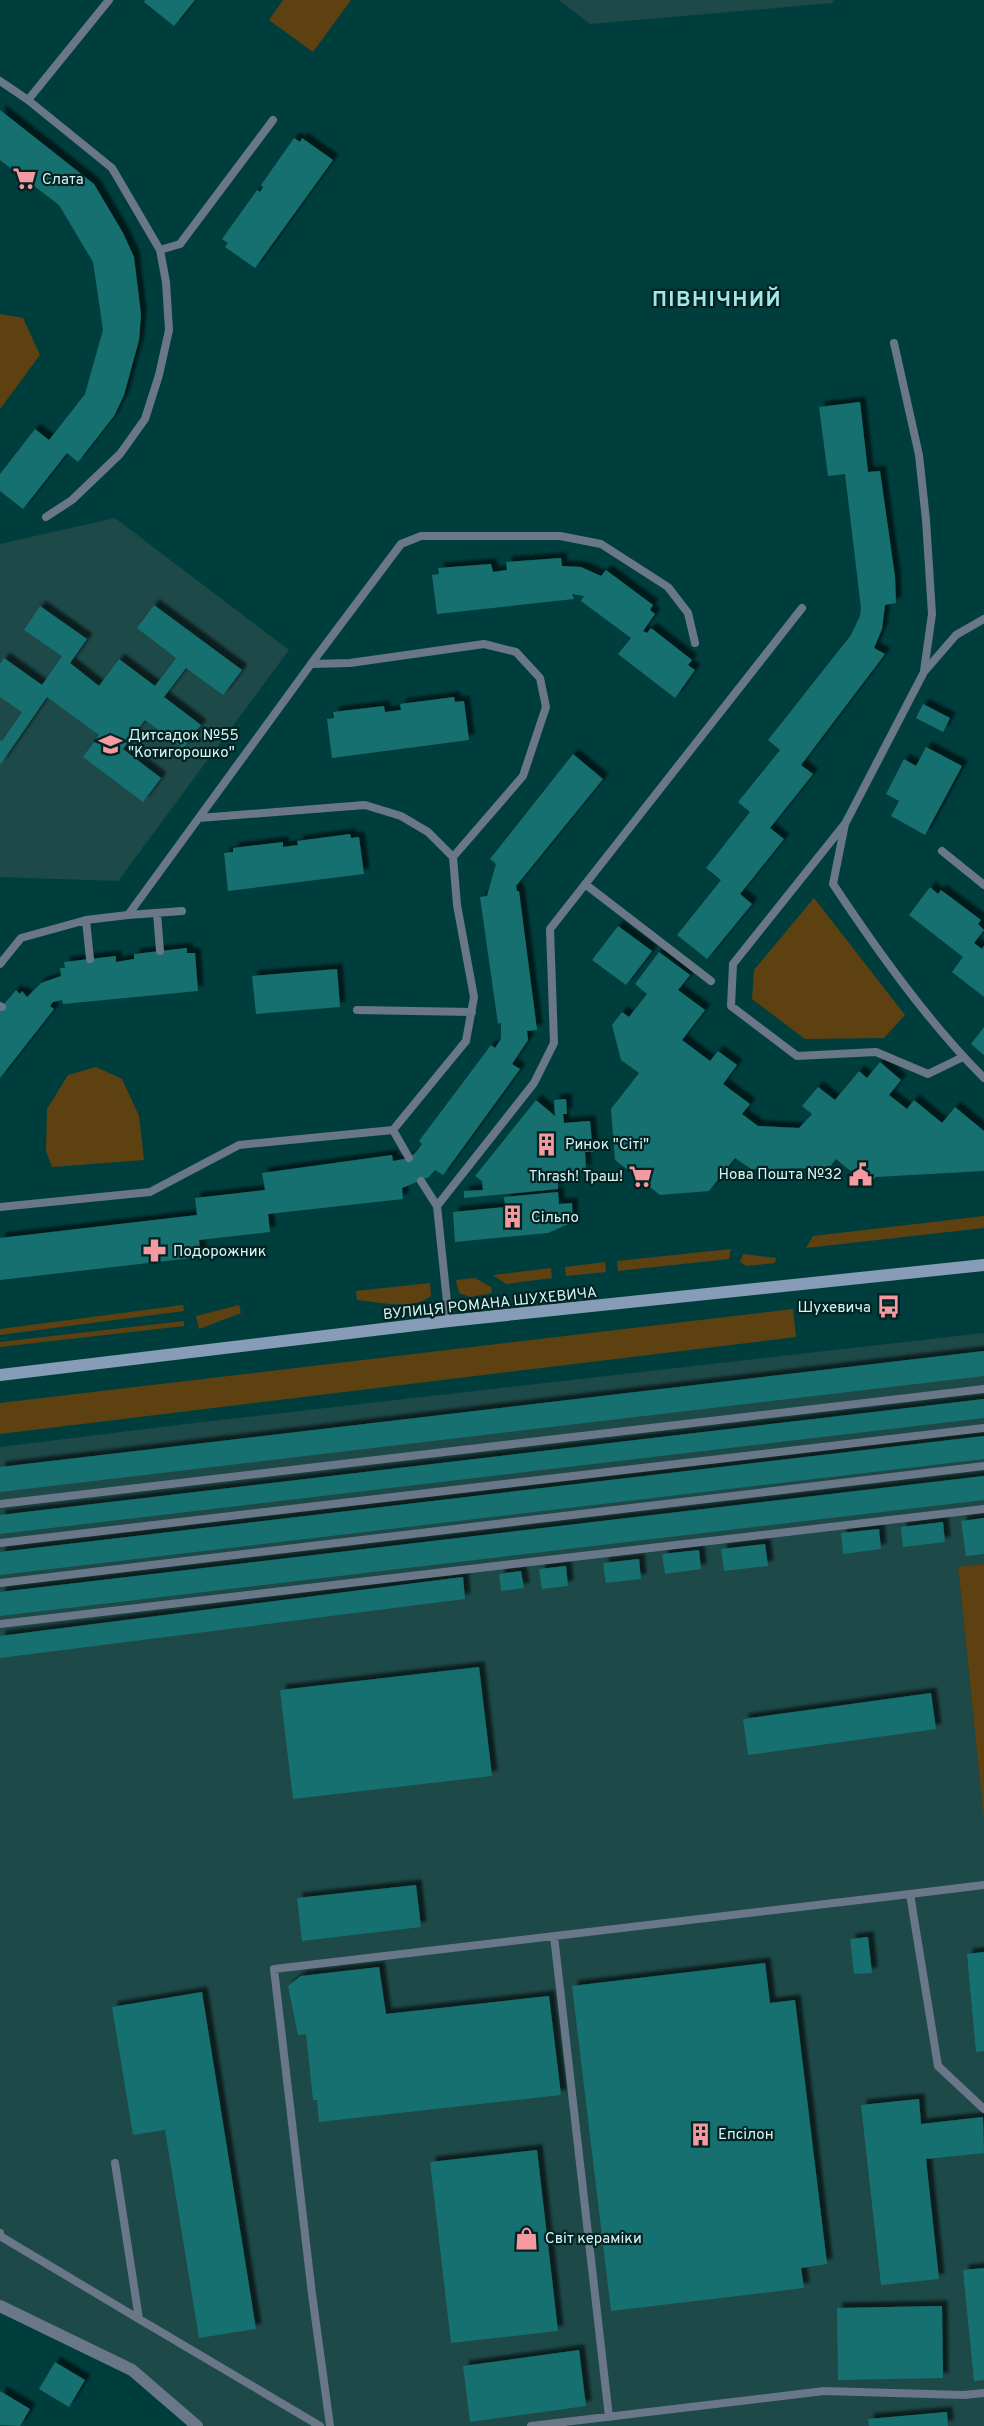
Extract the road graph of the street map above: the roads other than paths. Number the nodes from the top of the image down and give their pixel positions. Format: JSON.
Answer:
{"nodes":[{"id":1,"x":109,"y":0,"type":"edge"},
{"id":2,"x":0,"y":81,"type":"edge"},
{"id":3,"x":28,"y":100,"type":"junction"},
{"id":4,"x":273,"y":120,"type":"dead end"},
{"id":5,"x":160,"y":250,"type":"junction"},
{"id":6,"x":894,"y":343,"type":"dead end"},
{"id":7,"x":46,"y":517,"type":"dead end"},
{"id":8,"x":802,"y":608,"type":"dead end"},
{"id":9,"x":984,"y":619,"type":"edge"},
{"id":10,"x":695,"y":643,"type":"dead end"},
{"id":11,"x":311,"y":664,"type":"junction"},
{"id":12,"x":924,"y":672,"type":"junction"},
{"id":13,"x":198,"y":818,"type":"junction"},
{"id":14,"x":846,"y":824,"type":"junction"},
{"id":15,"x":942,"y":851,"type":"dead end"},
{"id":16,"x":453,"y":857,"type":"junction"},
{"id":17,"x":585,"y":884,"type":"junction"},
{"id":18,"x":984,"y":885,"type":"edge"},
{"id":19,"x":182,"y":911,"type":"dead end"},
{"id":20,"x":157,"y":913,"type":"junction"},
{"id":21,"x":128,"y":915,"type":"junction"},
{"id":22,"x":86,"y":920,"type":"junction"},
{"id":23,"x":160,"y":951,"type":"dead end"},
{"id":24,"x":90,"y":959,"type":"dead end"},
{"id":25,"x":0,"y":964,"type":"edge"},
{"id":26,"x":711,"y":981,"type":"dead end"},
{"id":27,"x":357,"y":1010,"type":"dead end"},
{"id":28,"x":472,"y":1012,"type":"junction"},
{"id":29,"x":963,"y":1057,"type":"junction"},
{"id":30,"x":984,"y":1078,"type":"edge"},
{"id":31,"x":393,"y":1130,"type":"junction"},
{"id":32,"x":409,"y":1158,"type":"dead end"},
{"id":33,"x":421,"y":1180,"type":"dead end"},
{"id":34,"x":438,"y":1206,"type":"junction"},
{"id":35,"x":0,"y":1207,"type":"edge"},
{"id":36,"x":984,"y":1265,"type":"edge"},
{"id":37,"x":449,"y":1322,"type":"junction"},
{"id":38,"x":0,"y":1375,"type":"edge"},
{"id":39,"x":984,"y":1389,"type":"edge"},
{"id":40,"x":984,"y":1428,"type":"edge"},
{"id":41,"x":984,"y":1466,"type":"edge"},
{"id":42,"x":0,"y":1504,"type":"edge"},
{"id":43,"x":984,"y":1509,"type":"edge"},
{"id":44,"x":0,"y":1543,"type":"edge"},
{"id":45,"x":0,"y":1583,"type":"edge"},
{"id":46,"x":0,"y":1624,"type":"edge"},
{"id":47,"x":984,"y":1885,"type":"edge"},
{"id":48,"x":910,"y":1894,"type":"junction"},
{"id":49,"x":554,"y":1936,"type":"junction"},
{"id":50,"x":984,"y":2109,"type":"edge"},
{"id":51,"x":115,"y":2163,"type":"dead end"},
{"id":52,"x":0,"y":2233,"type":"edge"},
{"id":53,"x":0,"y":2306,"type":"edge"},
{"id":54,"x":139,"y":2319,"type":"junction"},
{"id":55,"x":984,"y":2393,"type":"edge"},
{"id":56,"x":609,"y":2417,"type":"junction"},
{"id":57,"x":197,"y":2426,"type":"edge"},
{"id":58,"x":320,"y":2426,"type":"edge"},
{"id":59,"x":330,"y":2426,"type":"edge"},
{"id":60,"x":531,"y":2426,"type":"edge"}],
"edges":[{"from":1,"to":3,"type":"lane"},
{"from":2,"to":3,"type":"lane"},
{"from":3,"to":5,"type":"lane"},
{"from":4,"to":5,"type":"lane"},
{"from":5,"to":7,"type":"lane"},
{"from":6,"to":12,"type":"lane"},
{"from":8,"to":17,"type":"lane"},
{"from":9,"to":12,"type":"lane"},
{"from":10,"to":11,"type":"lane"},
{"from":11,"to":13,"type":"lane"},
{"from":11,"to":16,"type":"lane"},
{"from":12,"to":14,"type":"lane"},
{"from":13,"to":16,"type":"lane"},
{"from":13,"to":21,"type":"lane"},
{"from":14,"to":29,"type":"lane"},
{"from":14,"to":29,"type":"lane"},
{"from":15,"to":18,"type":"lane"},
{"from":16,"to":28,"type":"lane"},
{"from":17,"to":26,"type":"lane"},
{"from":17,"to":34,"type":"lane"},
{"from":19,"to":20,"type":"lane"},
{"from":20,"to":21,"type":"lane"},
{"from":20,"to":23,"type":"lane"},
{"from":21,"to":22,"type":"lane"},
{"from":22,"to":24,"type":"lane"},
{"from":22,"to":25,"type":"lane"},
{"from":27,"to":28,"type":"lane"},
{"from":28,"to":31,"type":"lane"},
{"from":29,"to":30,"type":"lane"},
{"from":31,"to":32,"type":"lane"},
{"from":31,"to":35,"type":"lane"},
{"from":33,"to":34,"type":"lane"},
{"from":34,"to":37,"type":"lane"},
{"from":36,"to":37,"type":"main road","name":"ВУЛИЦЯ РОМАНА ШУХЕВИЧА"},
{"from":37,"to":38,"type":"main road","name":"ВУЛИЦЯ РОМАНА ШУХЕВИЧА"},
{"from":39,"to":42,"type":"lane"},
{"from":40,"to":44,"type":"lane"},
{"from":41,"to":45,"type":"lane"},
{"from":43,"to":46,"type":"lane"},
{"from":47,"to":48,"type":"lane"},
{"from":48,"to":49,"type":"lane"},
{"from":48,"to":50,"type":"lane"},
{"from":49,"to":56,"type":"lane"},
{"from":49,"to":59,"type":"lane"},
{"from":51,"to":54,"type":"lane"},
{"from":52,"to":54,"type":"lane"},
{"from":53,"to":57,"type":"street"},
{"from":54,"to":58,"type":"lane"},
{"from":55,"to":56,"type":"lane"},
{"from":56,"to":60,"type":"lane"}]}
